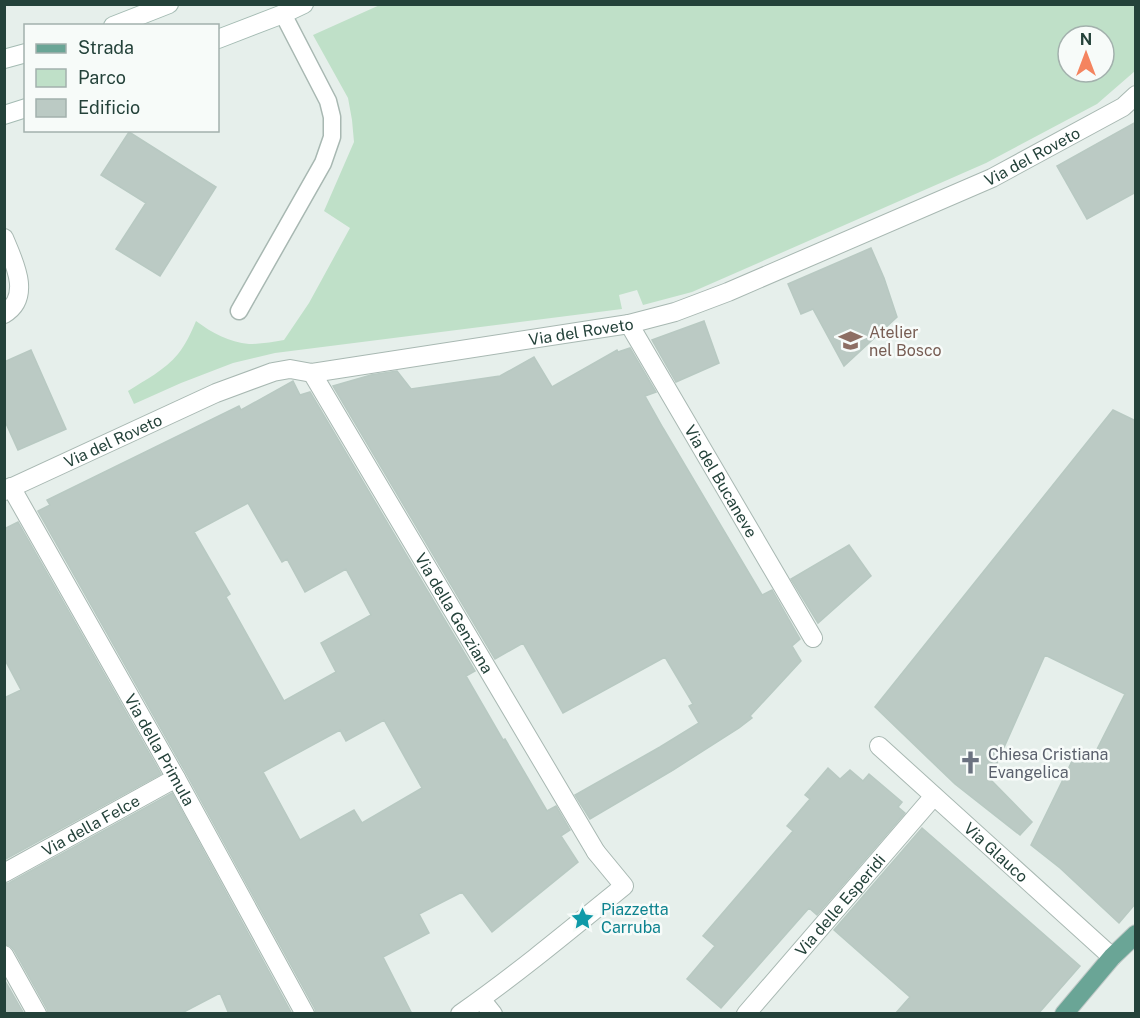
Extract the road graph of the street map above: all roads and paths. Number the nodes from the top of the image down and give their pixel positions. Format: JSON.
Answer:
{"nodes":[{"id":1,"x":169,"y":4,"type":"edge"},
{"id":2,"x":304,"y":4,"type":"edge"},
{"id":3,"x":283,"y":14,"type":"junction"},
{"id":4,"x":117,"y":24,"type":"edge"},
{"id":5,"x":219,"y":39,"type":"edge"},
{"id":6,"x":24,"y":54,"type":"edge"},
{"id":7,"x":4,"y":59,"type":"edge"},
{"id":8,"x":1136,"y":95,"type":"edge"},
{"id":9,"x":24,"y":109,"type":"edge"},
{"id":10,"x":4,"y":115,"type":"edge"},
{"id":11,"x":4,"y":238,"type":"edge"},
{"id":12,"x":239,"y":311,"type":"dead end"},
{"id":13,"x":4,"y":314,"type":"edge"},
{"id":14,"x":629,"y":324,"type":"junction"},
{"id":15,"x":312,"y":373,"type":"junction"},
{"id":16,"x":8,"y":489,"type":"edge"},
{"id":17,"x":813,"y":638,"type":"dead end"},
{"id":18,"x":879,"y":746,"type":"dead end"},
{"id":19,"x":176,"y":778,"type":"junction"},
{"id":20,"x":934,"y":796,"type":"junction"},
{"id":21,"x":4,"y":873,"type":"edge"},
{"id":22,"x":1136,"y":934,"type":"edge"},
{"id":23,"x":4,"y":955,"type":"edge"},
{"id":24,"x":1112,"y":957,"type":"junction"},
{"id":25,"x":481,"y":999,"type":"junction"},
{"id":26,"x":37,"y":1014,"type":"edge"},
{"id":27,"x":305,"y":1014,"type":"edge"},
{"id":28,"x":460,"y":1014,"type":"edge"},
{"id":29,"x":493,"y":1014,"type":"edge"},
{"id":30,"x":746,"y":1014,"type":"edge"},
{"id":31,"x":1064,"y":1014,"type":"edge"}],
"edges":[{"from":1,"to":4,"type":"street"},
{"from":2,"to":3,"type":"street"},
{"from":3,"to":5,"type":"street"},
{"from":3,"to":12,"type":"lane"},
{"from":6,"to":7,"type":"street"},
{"from":8,"to":14,"type":"street","name":"Via del Roveto"},
{"from":9,"to":10,"type":"street"},
{"from":11,"to":13,"type":"street"},
{"from":14,"to":15,"type":"street","name":"Via del Roveto"},
{"from":14,"to":17,"type":"street","name":"Via del Bucaneve"},
{"from":15,"to":16,"type":"street","name":"Via del Roveto"},
{"from":15,"to":25,"type":"street","name":"Via della Genziana"},
{"from":16,"to":19,"type":"street","name":"Via della Primula"},
{"from":18,"to":20,"type":"street","name":"Via Glauco"},
{"from":19,"to":21,"type":"street","name":"Via della Felce"},
{"from":19,"to":27,"type":"street","name":"Via della Primula"},
{"from":20,"to":24,"type":"street","name":"Via Glauco"},
{"from":20,"to":30,"type":"street","name":"Via delle Esperidi"},
{"from":22,"to":24,"type":"main road"},
{"from":23,"to":26,"type":"street"},
{"from":24,"to":31,"type":"main road"},
{"from":25,"to":28,"type":"street"},
{"from":25,"to":29,"type":"street"}]}
